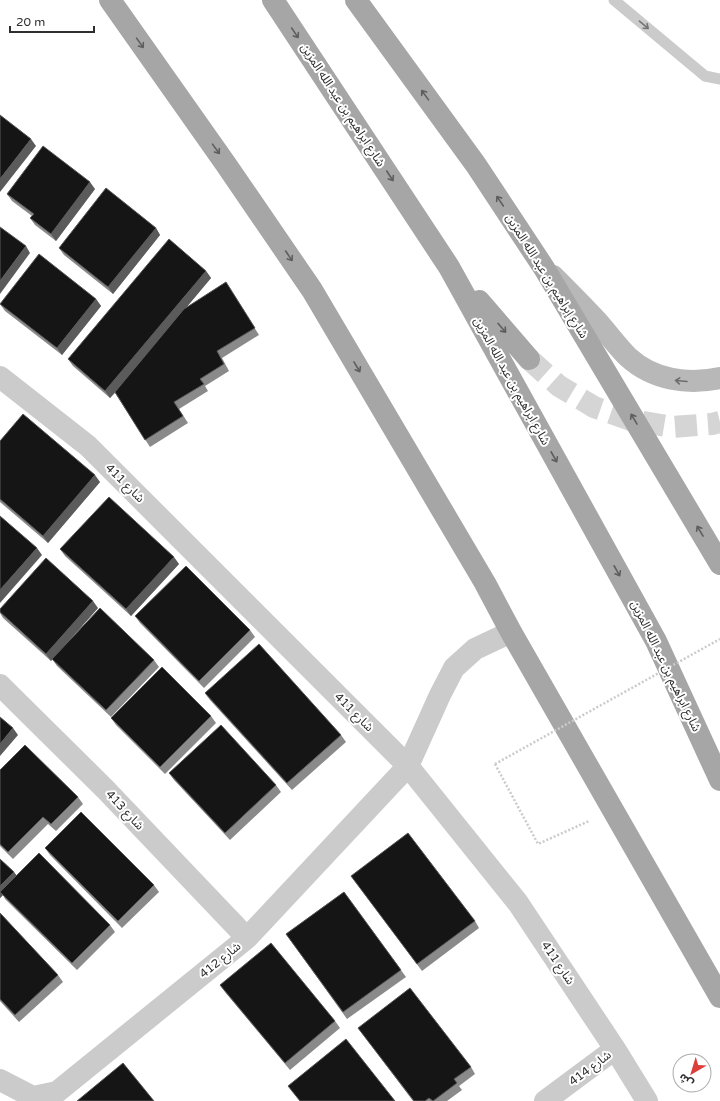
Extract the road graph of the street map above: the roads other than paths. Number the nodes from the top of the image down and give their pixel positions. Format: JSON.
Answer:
{"nodes":[{"id":1,"x":110,"y":0,"type":"edge"},
{"id":2,"x":273,"y":0,"type":"edge"},
{"id":3,"x":356,"y":0,"type":"edge"},
{"id":4,"x":614,"y":0,"type":"edge"},
{"id":5,"x":720,"y":79,"type":"edge"},
{"id":6,"x":449,"y":267,"type":"junction"},
{"id":7,"x":544,"y":268,"type":"junction"},
{"id":8,"x":529,"y":359,"type":"tunnel mouth"},
{"id":9,"x":0,"y":377,"type":"edge"},
{"id":10,"x":720,"y":378,"type":"edge"},
{"id":11,"x":720,"y":564,"type":"edge"},
{"id":12,"x":511,"y":632,"type":"junction"},
{"id":13,"x":0,"y":685,"type":"edge"},
{"id":14,"x":408,"y":766,"type":"junction"},
{"id":15,"x":720,"y":780,"type":"edge"},
{"id":16,"x":247,"y":938,"type":"junction"},
{"id":17,"x":720,"y":996,"type":"edge"},
{"id":18,"x":615,"y":1049,"type":"junction"},
{"id":19,"x":0,"y":1080,"type":"edge"},
{"id":20,"x":545,"y":1101,"type":"edge"},
{"id":21,"x":647,"y":1101,"type":"edge"}],
"edges":[{"from":1,"to":12,"type":"main road","one_way":true},
{"from":2,"to":6,"type":"main road","name":"شارع ابراهيم بن عبد الله المزين","one_way":true},
{"from":7,"to":3,"type":"main road","name":"شارع إبراهيم بن عبد الله المزين","one_way":true},
{"from":4,"to":5,"type":"lane","one_way":true},
{"from":6,"to":8,"type":"main road","one_way":true},
{"from":6,"to":15,"type":"main road","name":"شارع ابراهيم بن عبد الله المزين","one_way":true},
{"from":10,"to":7,"type":"street","one_way":true},
{"from":11,"to":7,"type":"main road","name":"شارع إبراهيم بن عبد الله المزين","one_way":true},
{"from":9,"to":14,"type":"street","name":"شارع 411"},
{"from":12,"to":14,"type":"street","name":"شارع 412"},
{"from":12,"to":17,"type":"main road"},
{"from":13,"to":16,"type":"street","name":"شارع 413"},
{"from":14,"to":16,"type":"street","name":"شارع 412"},
{"from":14,"to":18,"type":"street","name":"شارع 411"},
{"from":16,"to":19,"type":"street","name":"شارع 412"},
{"from":18,"to":20,"type":"street","name":"شارع 414"},
{"from":18,"to":21,"type":"street","name":"شارع 411"}]}
